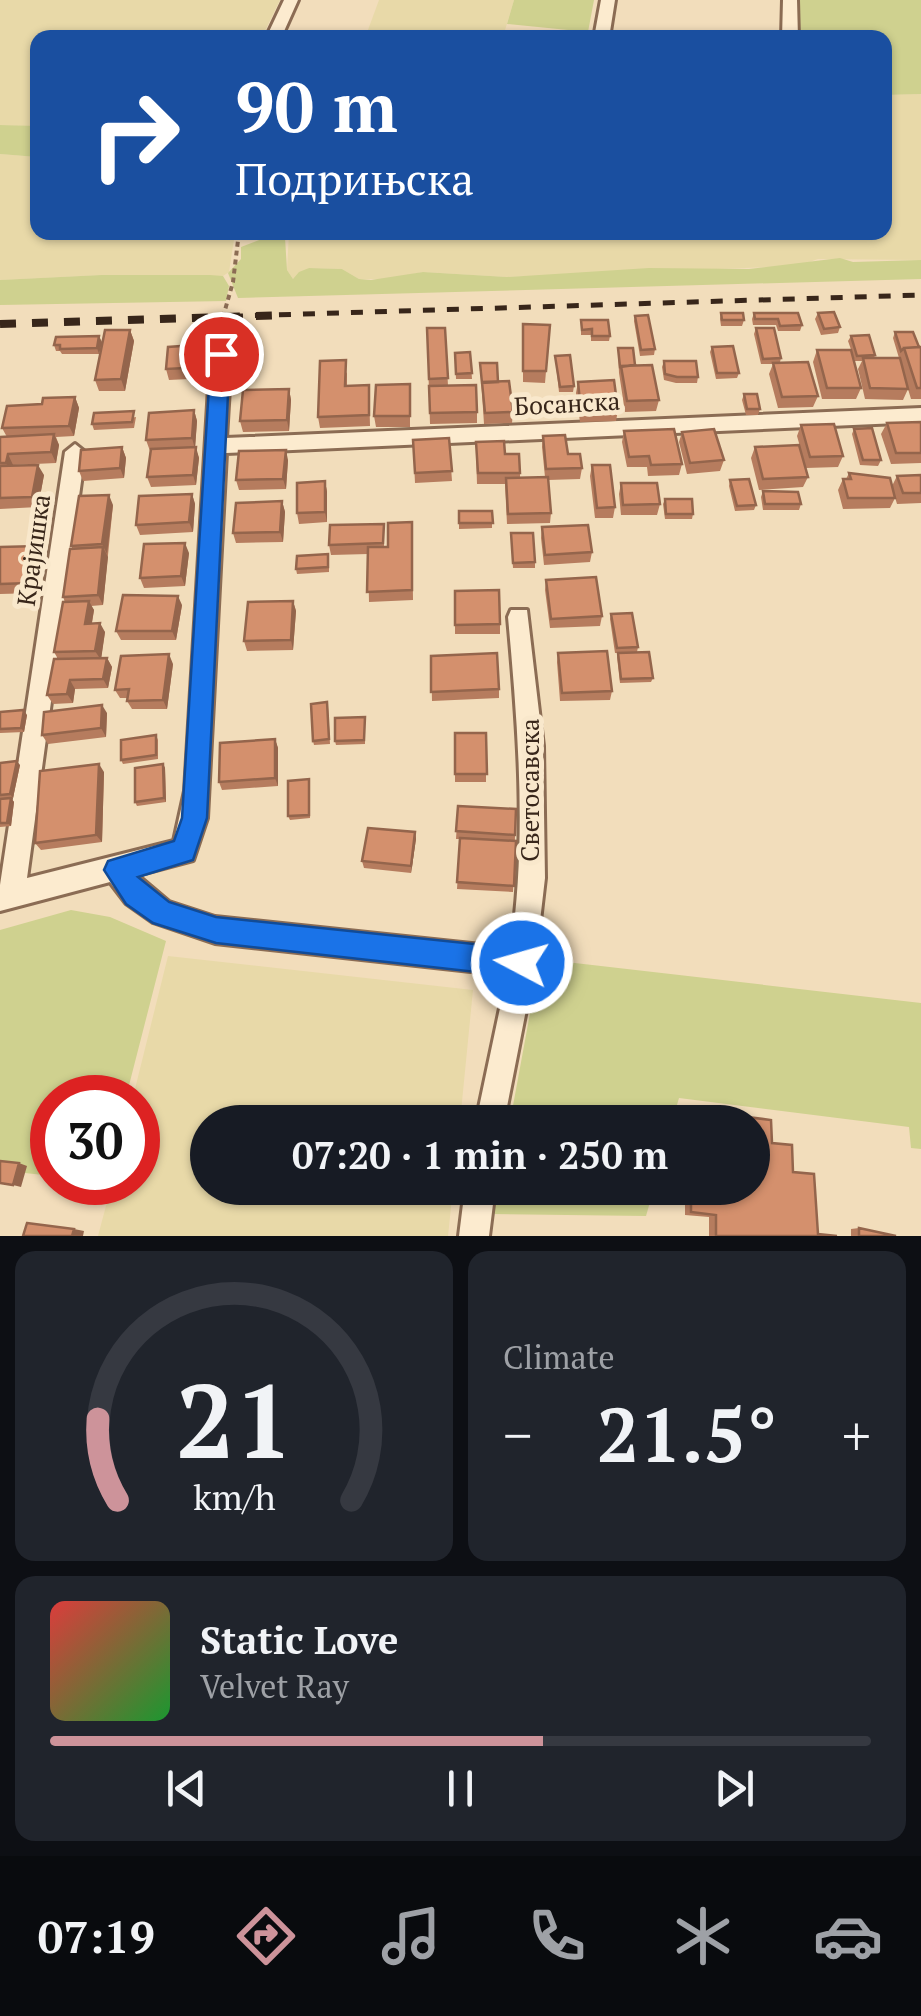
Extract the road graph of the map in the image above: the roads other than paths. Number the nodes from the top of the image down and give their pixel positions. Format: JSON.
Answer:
{"nodes":[{"id":1,"x":291,"y":0,"type":"edge"},
{"id":2,"x":608,"y":0,"type":"edge"},
{"id":3,"x":790,"y":0,"type":"edge"},
{"id":4,"x":278,"y":30,"type":"edge"},
{"id":5,"x":602,"y":30,"type":"edge"},
{"id":6,"x":790,"y":30,"type":"edge"},
{"id":7,"x":221,"y":354,"type":"road end"},
{"id":8,"x":921,"y":414,"type":"edge"},
{"id":9,"x":216,"y":446,"type":"junction"},
{"id":10,"x":75,"y":452,"type":"dead end"},
{"id":11,"x":519,"y":617,"type":"dead end"},
{"id":12,"x":117,"y":870,"type":"junction"},
{"id":13,"x":6,"y":896,"type":"edge"},
{"id":14,"x":522,"y":963,"type":"junction"},
{"id":15,"x":493,"y":1105,"type":"edge"},
{"id":16,"x":478,"y":1205,"type":"edge"},
{"id":17,"x":474,"y":1236,"type":"edge"}],
"edges":[{"from":1,"to":4,"type":"street"},
{"from":2,"to":5,"type":"street"},
{"from":3,"to":6,"type":"street"},
{"from":7,"to":9,"type":"street"},
{"from":8,"to":9,"type":"street","name":"Босанска"},
{"from":9,"to":12,"type":"street"},
{"from":10,"to":13,"type":"street","name":"Крајишка"},
{"from":11,"to":14,"type":"street","name":"Светосавска"},
{"from":12,"to":13,"type":"street"},
{"from":12,"to":14,"type":"street"},
{"from":14,"to":15,"type":"street","name":"Светосавска"},
{"from":16,"to":17,"type":"street"}]}
